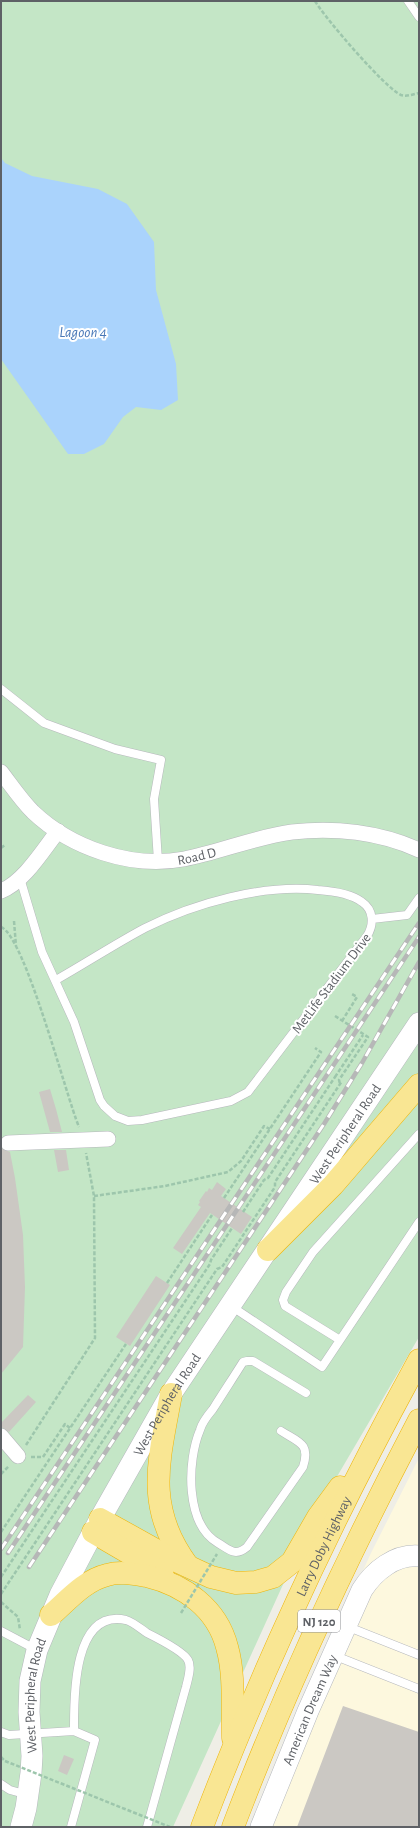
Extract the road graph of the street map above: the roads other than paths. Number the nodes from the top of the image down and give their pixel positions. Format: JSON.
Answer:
{"nodes":[{"id":1,"x":408,"y":1,"type":"edge"},
{"id":2,"x":419,"y":17,"type":"edge"},
{"id":3,"x":1,"y":689,"type":"edge"},
{"id":4,"x":1,"y":772,"type":"edge"},
{"id":5,"x":58,"y":831,"type":"junction"},
{"id":6,"x":419,"y":850,"type":"edge"},
{"id":7,"x":158,"y":861,"type":"junction"},
{"id":8,"x":20,"y":878,"type":"junction"},
{"id":9,"x":1,"y":891,"type":"edge"},
{"id":10,"x":419,"y":898,"type":"edge"},
{"id":11,"x":372,"y":919,"type":"junction"},
{"id":12,"x":56,"y":980,"type":"junction"},
{"id":13,"x":419,"y":1023,"type":"edge"},
{"id":14,"x":419,"y":1085,"type":"edge"},
{"id":15,"x":419,"y":1134,"type":"edge"},
{"id":16,"x":108,"y":1139,"type":"dead end"},
{"id":17,"x":8,"y":1143,"type":"dead end"},
{"id":18,"x":419,"y":1222,"type":"edge"},
{"id":19,"x":268,"y":1250,"type":"junction"},
{"id":20,"x":230,"y":1306,"type":"junction"},
{"id":21,"x":340,"y":1340,"type":"junction"},
{"id":22,"x":419,"y":1360,"type":"edge"},
{"id":23,"x":306,"y":1393,"type":"dead end"},
{"id":24,"x":171,"y":1394,"type":"junction"},
{"id":25,"x":419,"y":1420,"type":"edge"},
{"id":26,"x":281,"y":1431,"type":"dead end"},
{"id":27,"x":1,"y":1436,"type":"edge"},
{"id":28,"x":375,"y":1442,"type":"junction"},
{"id":29,"x":18,"y":1456,"type":"road end"},
{"id":30,"x":97,"y":1526,"type":"junction"},
{"id":31,"x":419,"y":1556,"type":"edge"},
{"id":32,"x":188,"y":1566,"type":"junction"},
{"id":33,"x":174,"y":1585,"type":"junction"},
{"id":34,"x":51,"y":1615,"type":"junction"},
{"id":35,"x":345,"y":1626,"type":"junction"},
{"id":36,"x":1,"y":1631,"type":"edge"},
{"id":37,"x":38,"y":1650,"type":"junction"},
{"id":38,"x":332,"y":1655,"type":"junction"},
{"id":39,"x":419,"y":1655,"type":"edge"},
{"id":40,"x":419,"y":1689,"type":"edge"},
{"id":41,"x":74,"y":1731,"type":"junction"},
{"id":42,"x":1,"y":1732,"type":"edge"},
{"id":43,"x":30,"y":1734,"type":"junction"},
{"id":44,"x":233,"y":1746,"type":"junction"},
{"id":45,"x":1,"y":1784,"type":"edge"},
{"id":46,"x":29,"y":1795,"type":"junction"},
{"id":47,"x":20,"y":1827,"type":"edge"},
{"id":48,"x":71,"y":1827,"type":"edge"},
{"id":49,"x":147,"y":1827,"type":"edge"},
{"id":50,"x":202,"y":1827,"type":"edge"},
{"id":51,"x":233,"y":1827,"type":"edge"},
{"id":52,"x":261,"y":1827,"type":"edge"}],
"edges":[{"from":1,"to":2,"type":"lane"},
{"from":3,"to":7,"type":"lane"},
{"from":4,"to":5,"type":"street","name":"Road D"},
{"from":5,"to":7,"type":"street","name":"Road D"},
{"from":5,"to":8,"type":"street"},
{"from":6,"to":7,"type":"street","name":"Road D"},
{"from":8,"to":9,"type":"street"},
{"from":8,"to":12,"type":"lane","name":"MetLife Stadium Drive"},
{"from":10,"to":11,"type":"lane"},
{"from":11,"to":12,"type":"lane","name":"MetLife Stadium Drive"},
{"from":11,"to":12,"type":"lane","name":"MetLife Stadium Drive"},
{"from":13,"to":19,"type":"street","name":"West Peripheral Road"},
{"from":14,"to":19,"type":"highway"},
{"from":15,"to":21,"type":"lane"},
{"from":16,"to":17,"type":"street"},
{"from":18,"to":21,"type":"lane"},
{"from":19,"to":20,"type":"street","name":"West Peripheral Road"},
{"from":20,"to":21,"type":"lane"},
{"from":20,"to":24,"type":"street","name":"West Peripheral Road"},
{"from":22,"to":28,"type":"highway","name":"Larry Doby Highway","number":"NJ 120"},
{"from":23,"to":26,"type":"lane"},
{"from":24,"to":30,"type":"street","name":"West Peripheral Road"},
{"from":24,"to":32,"type":"highway"},
{"from":25,"to":51,"type":"highway","name":"Larry Doby Highway","number":"NJ 120"},
{"from":27,"to":29,"type":"street"},
{"from":28,"to":32,"type":"highway"},
{"from":28,"to":44,"type":"highway","name":"Larry Doby Highway","number":"NJ 120"},
{"from":30,"to":32,"type":"highway"},
{"from":30,"to":33,"type":"highway"},
{"from":30,"to":34,"type":"street","name":"West Peripheral Road"},
{"from":31,"to":35,"type":"street","name":"American Dream Way"},
{"from":33,"to":34,"type":"highway"},
{"from":33,"to":44,"type":"highway"},
{"from":34,"to":37,"type":"street","name":"West Peripheral Road"},
{"from":35,"to":38,"type":"street","name":"American Dream Way"},
{"from":35,"to":39,"type":"lane"},
{"from":36,"to":37,"type":"lane"},
{"from":37,"to":43,"type":"street","name":"West Peripheral Road"},
{"from":38,"to":40,"type":"lane"},
{"from":38,"to":52,"type":"street","name":"American Dream Way"},
{"from":41,"to":43,"type":"lane"},
{"from":41,"to":48,"type":"lane"},
{"from":41,"to":49,"type":"lane"},
{"from":42,"to":43,"type":"lane"},
{"from":43,"to":46,"type":"street","name":"West Peripheral Road"},
{"from":44,"to":50,"type":"highway","name":"Larry Doby Highway","number":"NJ 120"},
{"from":45,"to":46,"type":"lane"},
{"from":46,"to":47,"type":"street","name":"West Peripheral Road"}]}
